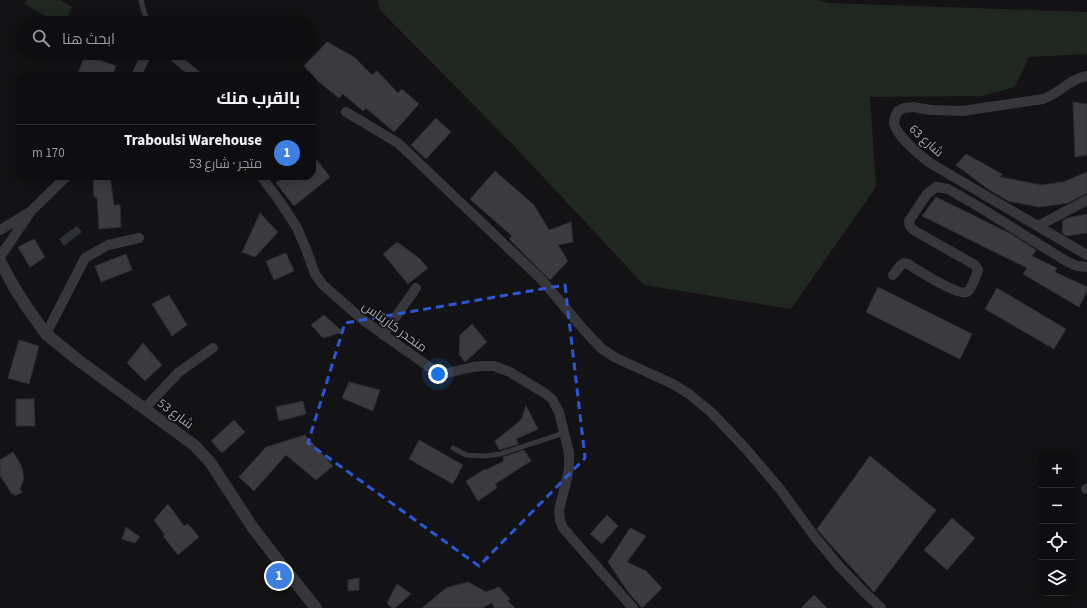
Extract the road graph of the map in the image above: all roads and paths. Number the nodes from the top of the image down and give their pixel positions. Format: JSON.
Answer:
{"nodes":[{"id":1,"x":141,"y":0,"type":"edge"},
{"id":2,"x":146,"y":16,"type":"edge"},
{"id":3,"x":144,"y":60,"type":"edge"},
{"id":4,"x":178,"y":60,"type":"edge"},
{"id":5,"x":138,"y":72,"type":"edge"},
{"id":6,"x":192,"y":72,"type":"edge"},
{"id":7,"x":1087,"y":76,"type":"edge"},
{"id":8,"x":346,"y":112,"type":"dead end"},
{"id":9,"x":63,"y":180,"type":"edge"},
{"id":10,"x":264,"y":180,"type":"edge"},
{"id":11,"x":1087,"y":200,"type":"edge"},
{"id":12,"x":31,"y":211,"type":"junction"},
{"id":13,"x":1038,"y":226,"type":"junction"},
{"id":14,"x":0,"y":230,"type":"edge"},
{"id":15,"x":139,"y":238,"type":"dead end"},
{"id":16,"x":1087,"y":255,"type":"edge"},
{"id":17,"x":0,"y":257,"type":"edge"},
{"id":18,"x":0,"y":261,"type":"edge"},
{"id":19,"x":1087,"y":267,"type":"edge"},
{"id":20,"x":894,"y":275,"type":"dead end"},
{"id":21,"x":416,"y":288,"type":"dead end"},
{"id":22,"x":46,"y":334,"type":"junction"},
{"id":23,"x":383,"y":334,"type":"junction"},
{"id":24,"x":212,"y":348,"type":"dead end"},
{"id":25,"x":145,"y":408,"type":"junction"},
{"id":26,"x":564,"y":433,"type":"junction"},
{"id":27,"x":453,"y":448,"type":"dead end"},
{"id":28,"x":316,"y":608,"type":"edge"},
{"id":29,"x":632,"y":608,"type":"edge"},
{"id":30,"x":881,"y":608,"type":"edge"}],
"edges":[{"from":1,"to":2,"type":"lane"},
{"from":3,"to":5,"type":"street"},
{"from":4,"to":6,"type":"street"},
{"from":7,"to":13,"type":"street","name":"شارع 63"},
{"from":8,"to":30,"type":"street"},
{"from":9,"to":12,"type":"street"},
{"from":10,"to":23,"type":"street","name":"منحدر كاريتاس"},
{"from":11,"to":13,"type":"street"},
{"from":12,"to":14,"type":"street"},
{"from":12,"to":17,"type":"street"},
{"from":13,"to":16,"type":"street","name":"شارع 63"},
{"from":15,"to":22,"type":"street"},
{"from":18,"to":22,"type":"street","name":"شارع 53"},
{"from":19,"to":20,"type":"street"},
{"from":21,"to":23,"type":"street"},
{"from":22,"to":25,"type":"street","name":"شارع 53"},
{"from":23,"to":26,"type":"street","name":"منحدر كاريتاس"},
{"from":24,"to":25,"type":"street"},
{"from":25,"to":28,"type":"street","name":"شارع 53"},
{"from":26,"to":27,"type":"lane"},
{"from":26,"to":29,"type":"street","name":"منحدر كاريتاس"}]}
